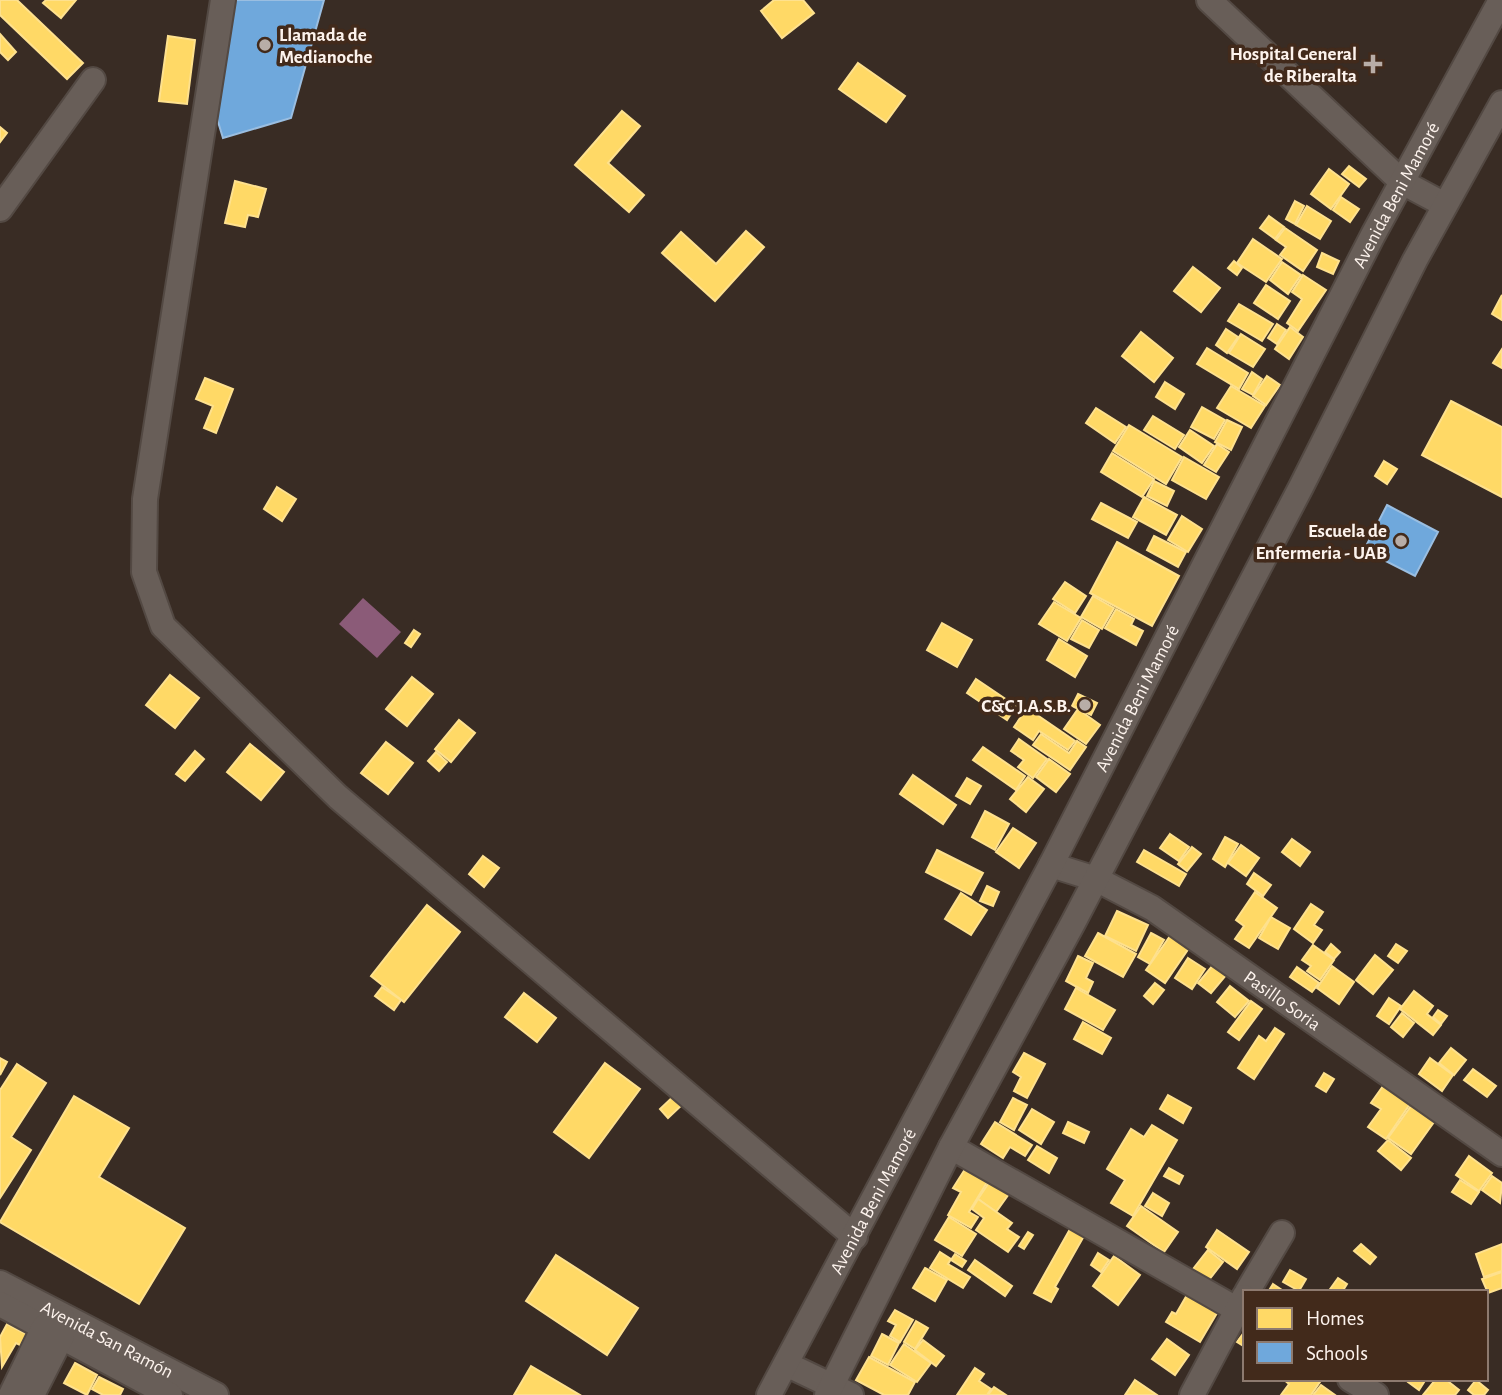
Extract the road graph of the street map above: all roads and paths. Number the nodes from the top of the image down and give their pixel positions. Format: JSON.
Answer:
{"nodes":[{"id":1,"x":223,"y":0,"type":"edge"},
{"id":2,"x":1209,"y":0,"type":"edge"},
{"id":3,"x":1502,"y":0,"type":"edge"},
{"id":4,"x":93,"y":80,"type":"dead end"},
{"id":5,"x":1502,"y":103,"type":"edge"},
{"id":6,"x":1402,"y":182,"type":"junction"},
{"id":7,"x":1445,"y":205,"type":"junction"},
{"id":8,"x":0,"y":209,"type":"edge"},
{"id":9,"x":1051,"y":865,"type":"junction"},
{"id":10,"x":1096,"y":878,"type":"junction"},
{"id":11,"x":951,"y":1147,"type":"junction"},
{"id":12,"x":1502,"y":1154,"type":"edge"},
{"id":13,"x":1282,"y":1233,"type":"dead end"},
{"id":14,"x":855,"y":1237,"type":"junction"},
{"id":15,"x":0,"y":1283,"type":"edge"},
{"id":16,"x":1251,"y":1290,"type":"edge"},
{"id":17,"x":1243,"y":1302,"type":"edge"},
{"id":18,"x":0,"y":1304,"type":"edge"},
{"id":19,"x":1243,"y":1305,"type":"edge"},
{"id":20,"x":56,"y":1327,"type":"junction"},
{"id":21,"x":786,"y":1364,"type":"junction"},
{"id":22,"x":1353,"y":1381,"type":"edge"},
{"id":23,"x":837,"y":1392,"type":"edge"},
{"id":24,"x":10,"y":1395,"type":"edge"},
{"id":25,"x":32,"y":1395,"type":"edge"},
{"id":26,"x":170,"y":1395,"type":"edge"},
{"id":27,"x":216,"y":1395,"type":"edge"},
{"id":28,"x":769,"y":1395,"type":"edge"},
{"id":29,"x":1192,"y":1395,"type":"edge"},
{"id":30,"x":1376,"y":1395,"type":"edge"}],
"edges":[{"from":1,"to":14,"type":"street"},
{"from":2,"to":6,"type":"street"},
{"from":3,"to":6,"type":"street","name":"Avenida Beni Mamoré"},
{"from":4,"to":8,"type":"street"},
{"from":5,"to":7,"type":"street"},
{"from":6,"to":7,"type":"street"},
{"from":6,"to":9,"type":"street","name":"Avenida Beni Mamoré"},
{"from":7,"to":10,"type":"street"},
{"from":9,"to":10,"type":"street","name":"Pasillo Soria"},
{"from":9,"to":14,"type":"street","name":"Avenida Beni Mamoré"},
{"from":10,"to":11,"type":"street"},
{"from":10,"to":12,"type":"street","name":"Pasillo Soria"},
{"from":11,"to":17,"type":"street"},
{"from":11,"to":23,"type":"street"},
{"from":13,"to":16,"type":"street"},
{"from":14,"to":21,"type":"street","name":"Avenida Beni Mamoré"},
{"from":15,"to":20,"type":"street","name":"Avenida San Ramón"},
{"from":18,"to":20,"type":"street","name":"Avenida San Ramón"},
{"from":19,"to":29,"type":"street"},
{"from":20,"to":24,"type":"street"},
{"from":20,"to":25,"type":"street"},
{"from":20,"to":26,"type":"street","name":"Avenida San Ramón"},
{"from":20,"to":27,"type":"street","name":"Avenida San Ramón"},
{"from":21,"to":23,"type":"street"},
{"from":21,"to":28,"type":"street","name":"Avenida Beni Mamoré"},
{"from":22,"to":30,"type":"street"}]}
